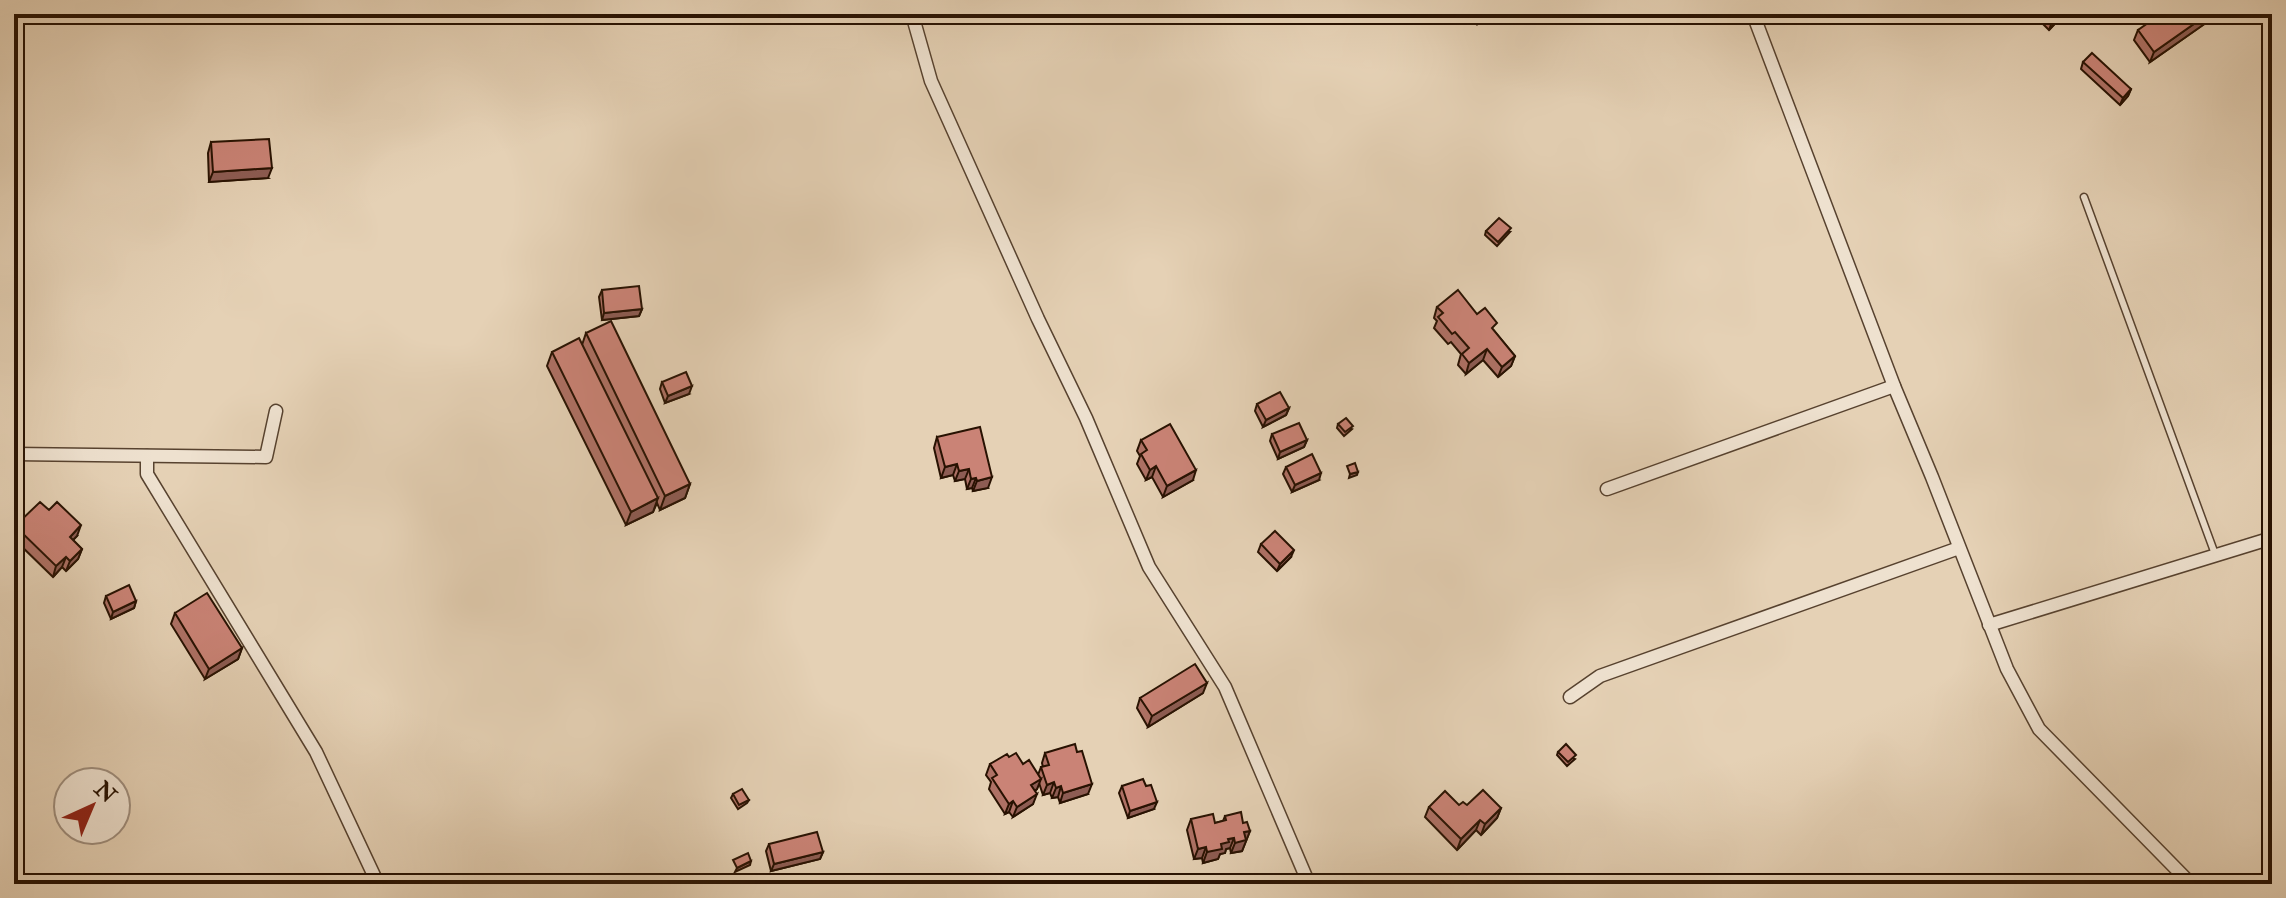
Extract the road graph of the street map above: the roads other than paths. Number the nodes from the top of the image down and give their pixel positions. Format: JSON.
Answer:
{"nodes":[{"id":1,"x":912,"y":14,"type":"edge"},
{"id":2,"x":1753,"y":14,"type":"edge"},
{"id":3,"x":2084,"y":197,"type":"dead end"},
{"id":4,"x":1894,"y":386,"type":"junction"},
{"id":5,"x":276,"y":411,"type":"dead end"},
{"id":6,"x":14,"y":454,"type":"edge"},
{"id":7,"x":147,"y":456,"type":"junction"},
{"id":8,"x":1607,"y":489,"type":"dead end"},
{"id":9,"x":2272,"y":538,"type":"edge"},
{"id":10,"x":1959,"y":548,"type":"junction"},
{"id":11,"x":2216,"y":555,"type":"junction"},
{"id":12,"x":1989,"y":625,"type":"junction"},
{"id":13,"x":1570,"y":697,"type":"dead end"},
{"id":14,"x":378,"y":884,"type":"edge"},
{"id":15,"x":1309,"y":884,"type":"edge"},
{"id":16,"x":2191,"y":884,"type":"edge"}],
"edges":[{"from":1,"to":15,"type":"street"},
{"from":2,"to":4,"type":"street"},
{"from":3,"to":11,"type":"lane"},
{"from":4,"to":8,"type":"street"},
{"from":4,"to":10,"type":"street"},
{"from":5,"to":7,"type":"street"},
{"from":6,"to":7,"type":"street"},
{"from":7,"to":14,"type":"street"},
{"from":9,"to":11,"type":"street"},
{"from":10,"to":12,"type":"street"},
{"from":10,"to":13,"type":"street"},
{"from":11,"to":12,"type":"street"},
{"from":12,"to":16,"type":"street"}]}
